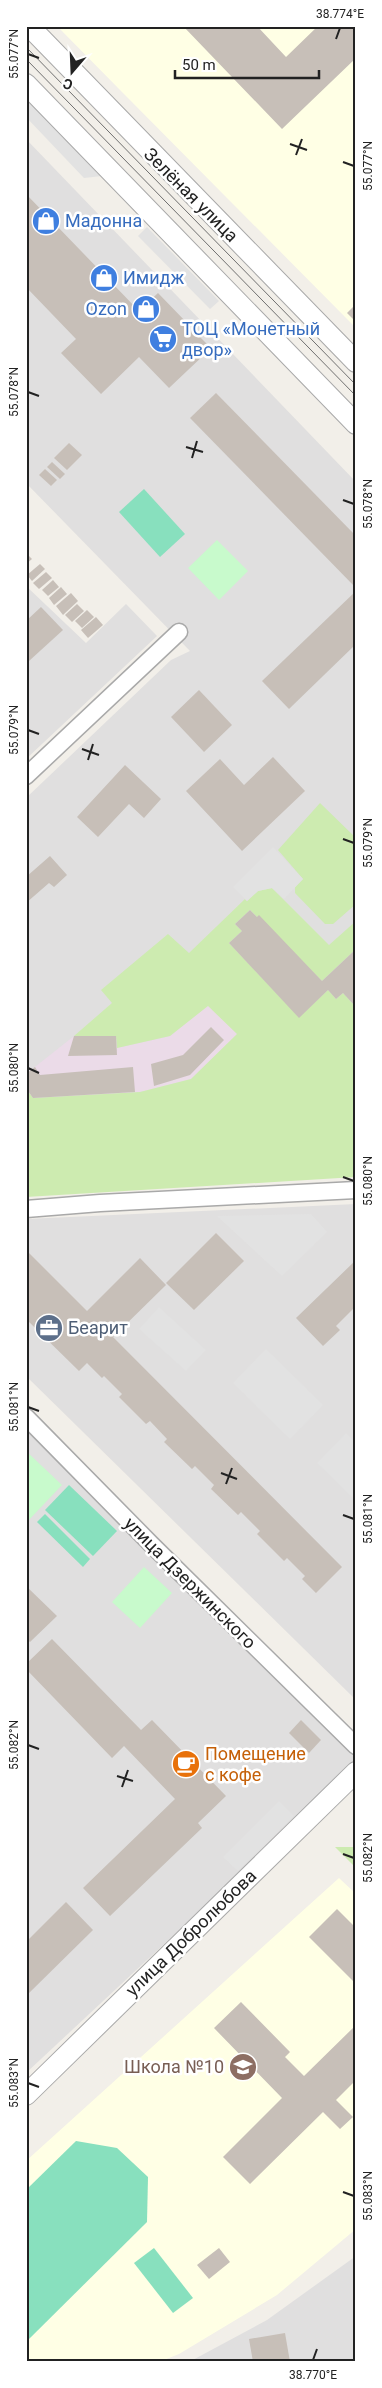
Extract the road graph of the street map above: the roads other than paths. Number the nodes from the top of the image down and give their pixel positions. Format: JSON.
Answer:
{"nodes":[{"id":1,"x":29,"y":26,"type":"edge"},
{"id":2,"x":26,"y":84,"type":"edge"},
{"id":3,"x":356,"y":362,"type":"edge"},
{"id":4,"x":356,"y":424,"type":"edge"},
{"id":5,"x":178,"y":632,"type":"dead end"},
{"id":6,"x":26,"y":776,"type":"edge"},
{"id":7,"x":356,"y":1190,"type":"edge"},
{"id":8,"x":26,"y":1209,"type":"edge"},
{"id":9,"x":26,"y":1417,"type":"edge"},
{"id":10,"x":356,"y":1746,"type":"edge"},
{"id":11,"x":356,"y":1772,"type":"edge"},
{"id":12,"x":26,"y":2095,"type":"edge"}],
"edges":[{"from":1,"to":3,"type":"street","name":"Зелёная улица"},
{"from":2,"to":4,"type":"street"},
{"from":5,"to":6,"type":"street"},
{"from":7,"to":8,"type":"street"},
{"from":9,"to":10,"type":"street","name":"улица Дзержинского"},
{"from":11,"to":12,"type":"street","name":"улица Добролюбова"}]}
